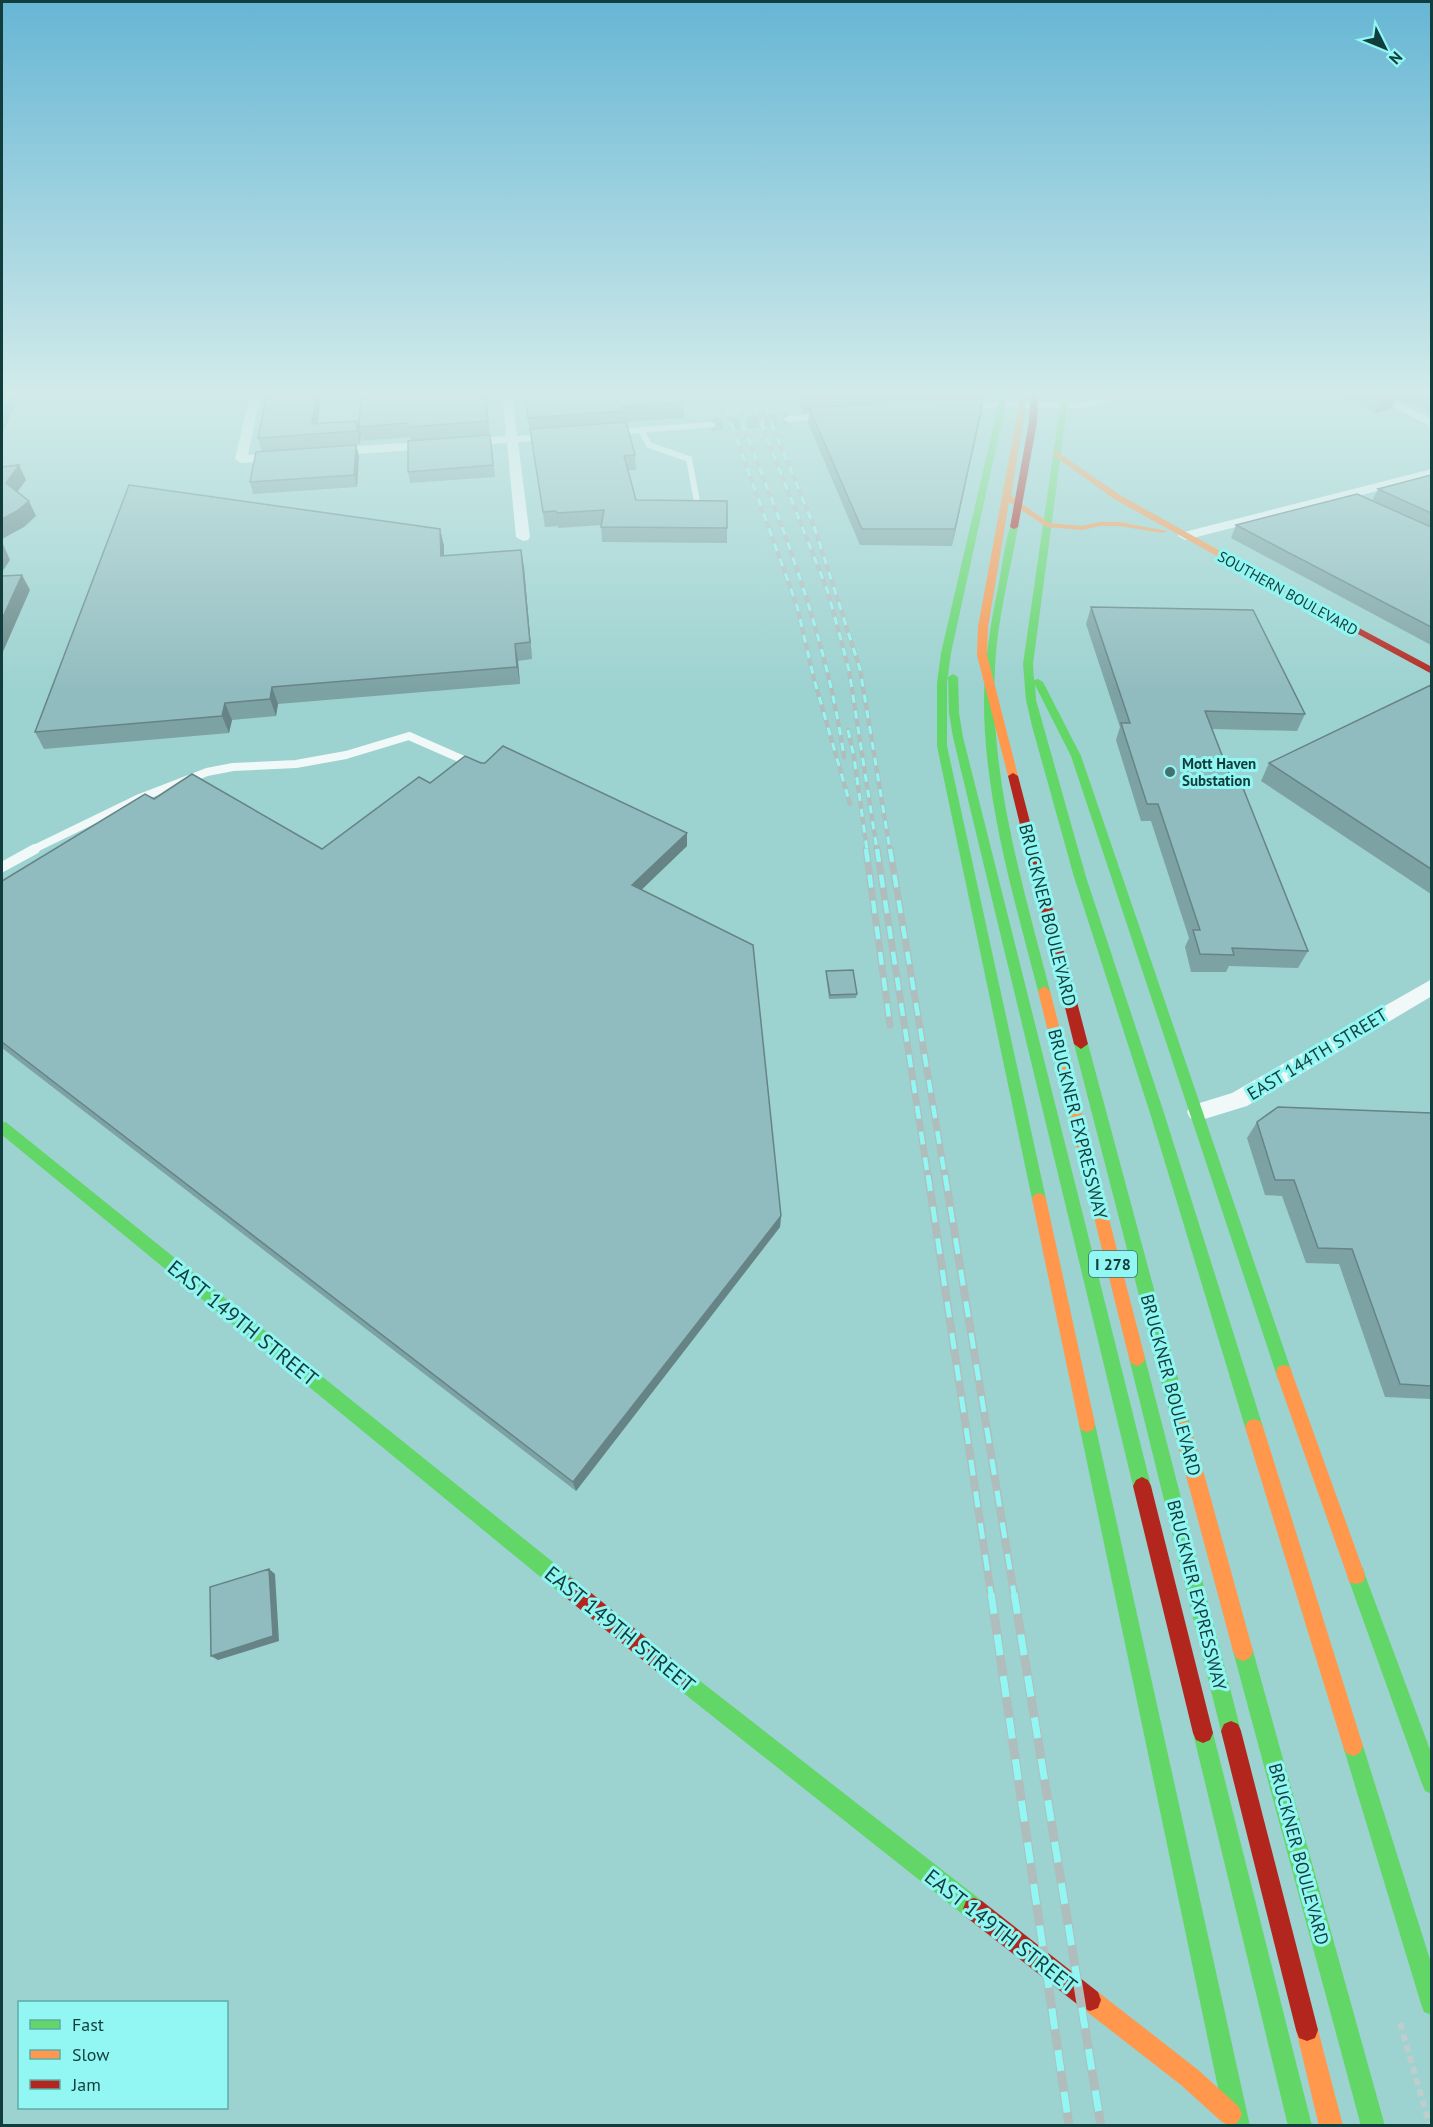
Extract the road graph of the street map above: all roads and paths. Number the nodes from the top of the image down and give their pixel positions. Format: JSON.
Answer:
{"nodes":[{"id":1,"x":518,"y":492,"type":"edge"},
{"id":2,"x":695,"y":492,"type":"edge"},
{"id":3,"x":982,"y":492,"type":"edge"},
{"id":4,"x":991,"y":492,"type":"edge"},
{"id":5,"x":1008,"y":492,"type":"edge"},
{"id":6,"x":1021,"y":492,"type":"edge"},
{"id":7,"x":1051,"y":492,"type":"edge"},
{"id":8,"x":1109,"y":492,"type":"edge"},
{"id":9,"x":1358,"y":492,"type":"edge"},
{"id":10,"x":1344,"y":496,"type":"junction"},
{"id":11,"x":1007,"y":497,"type":"junction"},
{"id":12,"x":1365,"y":506,"type":"edge"},
{"id":13,"x":699,"y":512,"type":"edge"},
{"id":14,"x":1047,"y":525,"type":"junction"},
{"id":15,"x":1185,"y":536,"type":"junction"},
{"id":16,"x":523,"y":537,"type":"dead end"},
{"id":17,"x":965,"y":610,"type":"junction"},
{"id":18,"x":1028,"y":664,"type":"junction"},
{"id":19,"x":985,"y":668,"type":"junction"},
{"id":20,"x":1431,"y":671,"type":"edge"},
{"id":21,"x":486,"y":770,"type":"edge"},
{"id":22,"x":2,"y":867,"type":"edge"},
{"id":23,"x":1046,"y":906,"type":"junction"},
{"id":24,"x":1431,"y":986,"type":"edge"},
{"id":25,"x":1031,"y":1032,"type":"junction"},
{"id":26,"x":1198,"y":1112,"type":"junction"},
{"id":27,"x":2,"y":1127,"type":"edge"},
{"id":28,"x":1431,"y":1784,"type":"edge"},
{"id":29,"x":1431,"y":2004,"type":"edge"},
{"id":30,"x":1238,"y":2126,"type":"edge"},
{"id":31,"x":1244,"y":2126,"type":"edge"},
{"id":32,"x":1300,"y":2126,"type":"edge"},
{"id":33,"x":1331,"y":2126,"type":"edge"},
{"id":34,"x":1373,"y":2126,"type":"edge"}],
"edges":[{"from":1,"to":16,"type":"street"},
{"from":2,"to":13,"type":"lane"},
{"from":3,"to":30,"type":"main road"},
{"from":4,"to":17,"type":"main road"},
{"from":5,"to":11,"type":"main road","name":"BRUCKNER BOULEVARD"},
{"from":6,"to":33,"type":"main road","name":"BRUCKNER EXPRESSWAY","number":"I 278"},
{"from":7,"to":14,"type":"main road"},
{"from":8,"to":15,"type":"main road","name":"SOUTHERN BOULEVARD"},
{"from":9,"to":10,"type":"street"},
{"from":10,"to":12,"type":"street"},
{"from":10,"to":15,"type":"street"},
{"from":11,"to":14,"type":"main road"},
{"from":11,"to":19,"type":"main road","name":"BRUCKNER BOULEVARD"},
{"from":14,"to":15,"type":"main road"},
{"from":14,"to":18,"type":"main road"},
{"from":15,"to":20,"type":"main road","name":"SOUTHERN BOULEVARD"},
{"from":17,"to":19,"type":"main road"},
{"from":17,"to":25,"type":"main road"},
{"from":18,"to":26,"type":"main road"},
{"from":18,"to":29,"type":"main road"},
{"from":19,"to":23,"type":"main road","name":"BRUCKNER BOULEVARD"},
{"from":21,"to":22,"type":"lane"},
{"from":23,"to":25,"type":"main road"},
{"from":23,"to":34,"type":"main road","name":"BRUCKNER BOULEVARD"},
{"from":24,"to":26,"type":"street","name":"EAST 144TH STREET"},
{"from":25,"to":32,"type":"main road"},
{"from":26,"to":28,"type":"main road"},
{"from":27,"to":31,"type":"main road","name":"EAST 149TH STREET"}]}
